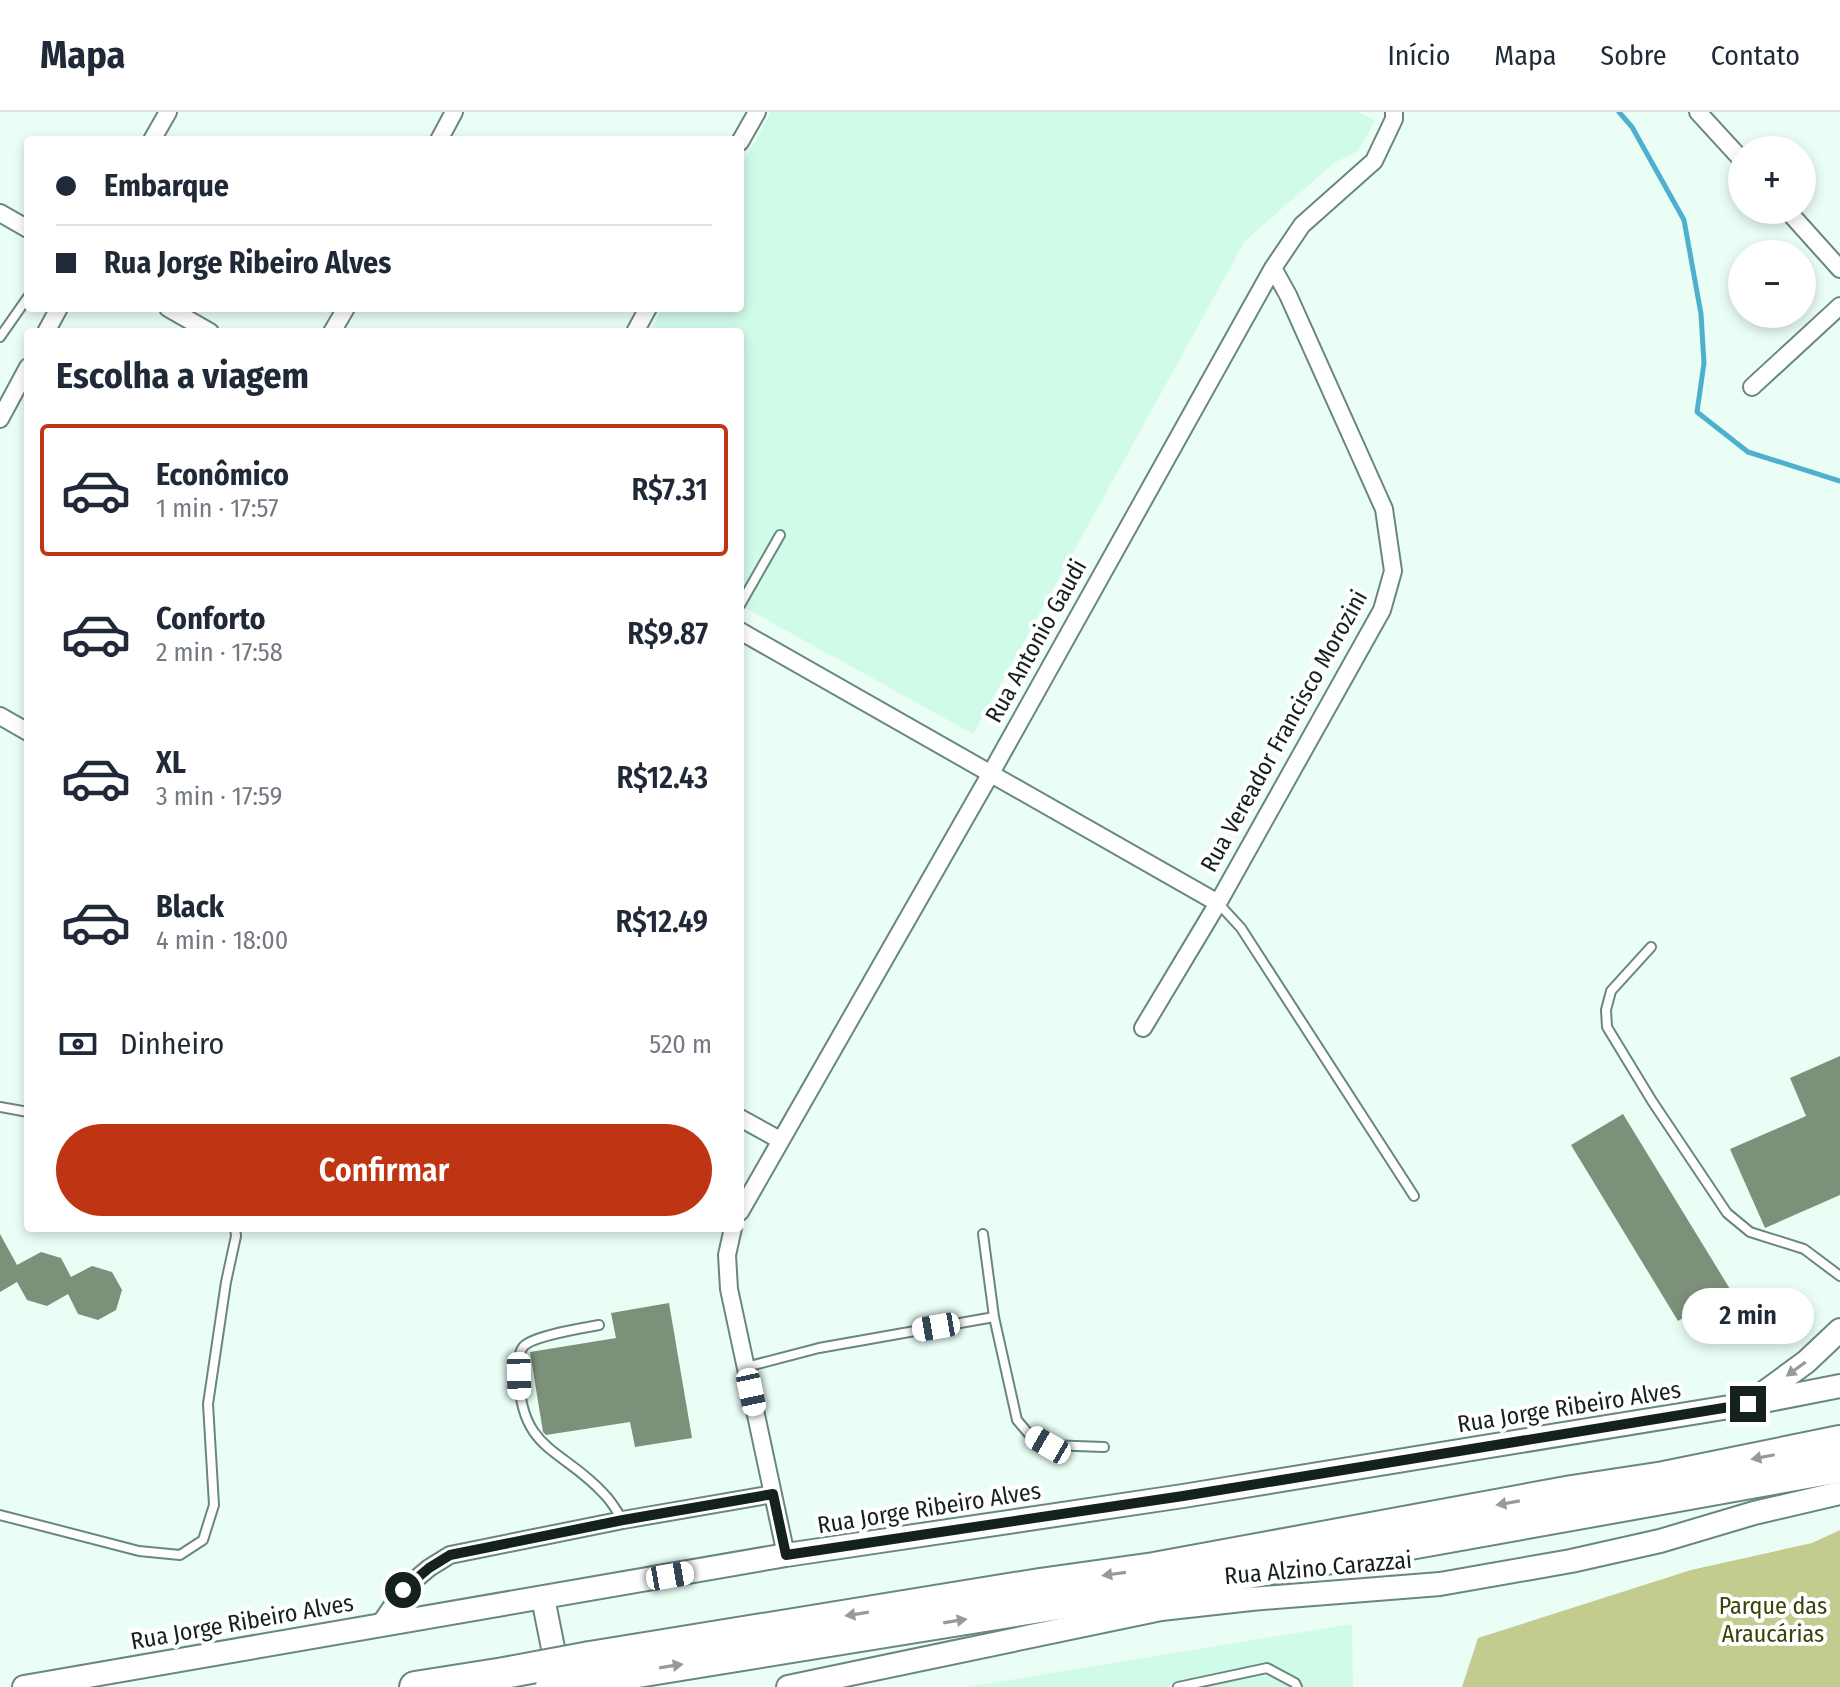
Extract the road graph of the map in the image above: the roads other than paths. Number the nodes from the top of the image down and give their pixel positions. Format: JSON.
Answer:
{"nodes":[{"id":1,"x":454,"y":112,"type":"edge"},
{"id":2,"x":1394,"y":112,"type":"edge"},
{"id":3,"x":1698,"y":112,"type":"edge"},
{"id":4,"x":755,"y":113,"type":"edge"},
{"id":5,"x":165,"y":114,"type":"edge"},
{"id":6,"x":154,"y":136,"type":"edge"},
{"id":7,"x":441,"y":136,"type":"edge"},
{"id":8,"x":743,"y":136,"type":"edge"},
{"id":9,"x":1728,"y":145,"type":"edge"},
{"id":10,"x":0,"y":213,"type":"edge"},
{"id":11,"x":1800,"y":224,"type":"edge"},
{"id":12,"x":24,"y":227,"type":"edge"},
{"id":13,"x":1273,"y":268,"type":"junction"},
{"id":14,"x":1840,"y":269,"type":"edge"},
{"id":15,"x":24,"y":302,"type":"edge"},
{"id":16,"x":1840,"y":306,"type":"edge"},
{"id":17,"x":175,"y":312,"type":"edge"},
{"id":18,"x":3,"y":327,"type":"edge"},
{"id":19,"x":203,"y":328,"type":"edge"},
{"id":20,"x":0,"y":337,"type":"edge"},
{"id":21,"x":24,"y":374,"type":"edge"},
{"id":22,"x":1752,"y":387,"type":"dead end"},
{"id":23,"x":0,"y":419,"type":"edge"},
{"id":24,"x":780,"y":535,"type":"dead end"},
{"id":25,"x":744,"y":598,"type":"edge"},
{"id":26,"x":744,"y":633,"type":"edge"},
{"id":27,"x":0,"y":716,"type":"edge"},
{"id":28,"x":24,"y":730,"type":"edge"},
{"id":29,"x":991,"y":773,"type":"junction"},
{"id":30,"x":1218,"y":903,"type":"junction"},
{"id":31,"x":1651,"y":947,"type":"dead end"},
{"id":32,"x":1143,"y":1028,"type":"dead end"},
{"id":33,"x":0,"y":1107,"type":"edge"},
{"id":34,"x":24,"y":1111,"type":"edge"},
{"id":35,"x":744,"y":1120,"type":"edge"},
{"id":36,"x":780,"y":1140,"type":"junction"},
{"id":37,"x":1414,"y":1196,"type":"dead end"},
{"id":38,"x":744,"y":1205,"type":"edge"},
{"id":39,"x":236,"y":1232,"type":"edge"},
{"id":40,"x":732,"y":1232,"type":"edge"},
{"id":41,"x":983,"y":1234,"type":"dead end"},
{"id":42,"x":1840,"y":1276,"type":"edge"},
{"id":43,"x":994,"y":1317,"type":"junction"},
{"id":44,"x":599,"y":1325,"type":"dead end"},
{"id":45,"x":1840,"y":1330,"type":"edge"},
{"id":46,"x":746,"y":1367,"type":"junction"},
{"id":47,"x":1840,"y":1386,"type":"edge"},
{"id":48,"x":1748,"y":1404,"type":"junction"},
{"id":49,"x":1840,"y":1441,"type":"edge"},
{"id":50,"x":1104,"y":1447,"type":"dead end"},
{"id":51,"x":1840,"y":1467,"type":"edge"},
{"id":52,"x":1840,"y":1493,"type":"edge"},
{"id":53,"x":773,"y":1494,"type":"junction"},
{"id":54,"x":0,"y":1515,"type":"edge"},
{"id":55,"x":623,"y":1520,"type":"junction"},
{"id":56,"x":786,"y":1555,"type":"junction"},
{"id":57,"x":543,"y":1598,"type":"junction"},
{"id":58,"x":379,"y":1625,"type":"junction"},
{"id":59,"x":592,"y":1668,"type":"junction"},
{"id":60,"x":794,"y":1686,"type":"edge"},
{"id":61,"x":24,"y":1687,"type":"edge"},
{"id":62,"x":415,"y":1687,"type":"edge"},
{"id":63,"x":551,"y":1687,"type":"edge"},
{"id":64,"x":561,"y":1687,"type":"edge"},
{"id":65,"x":1178,"y":1687,"type":"edge"},
{"id":66,"x":1297,"y":1687,"type":"edge"}],
"edges":[{"from":1,"to":7,"type":"street"},
{"from":2,"to":13,"type":"street","name":"Rua Antonio Gaudi"},
{"from":3,"to":9,"type":"street"},
{"from":4,"to":8,"type":"street"},
{"from":5,"to":6,"type":"street"},
{"from":10,"to":12,"type":"street"},
{"from":11,"to":14,"type":"street"},
{"from":13,"to":29,"type":"street","name":"Rua Antonio Gaudi"},
{"from":13,"to":30,"type":"street","name":"Rua Vereador Francisco Morozini"},
{"from":15,"to":18,"type":"lane"},
{"from":16,"to":22,"type":"street"},
{"from":17,"to":19,"type":"street"},
{"from":18,"to":20,"type":"lane"},
{"from":21,"to":23,"type":"street"},
{"from":24,"to":25,"type":"lane"},
{"from":26,"to":29,"type":"street"},
{"from":27,"to":28,"type":"street"},
{"from":29,"to":30,"type":"street"},
{"from":29,"to":36,"type":"street","name":"Rua Antonio Gaudi"},
{"from":30,"to":32,"type":"street","name":"Rua Vereador Francisco Morozini"},
{"from":30,"to":37,"type":"lane"},
{"from":31,"to":42,"type":"lane"},
{"from":33,"to":34,"type":"lane"},
{"from":35,"to":36,"type":"street"},
{"from":36,"to":38,"type":"street","name":"Rua Antonio Gaudi"},
{"from":39,"to":54,"type":"lane"},
{"from":40,"to":46,"type":"street"},
{"from":41,"to":43,"type":"lane"},
{"from":43,"to":46,"type":"lane"},
{"from":43,"to":50,"type":"lane"},
{"from":44,"to":55,"type":"lane"},
{"from":45,"to":48,"type":"main road","one_way":true},
{"from":46,"to":53,"type":"street"},
{"from":47,"to":48,"type":"main road","name":"Rua Jorge Ribeiro Alves"},
{"from":48,"to":56,"type":"main road","name":"Rua Jorge Ribeiro Alves"},
{"from":49,"to":59,"type":"highway","one_way":true},
{"from":59,"to":51,"type":"highway","one_way":true},
{"from":52,"to":60,"type":"main road","name":"Rua Alzino Carazzai"},
{"from":53,"to":55,"type":"street"},
{"from":53,"to":56,"type":"street"},
{"from":55,"to":58,"type":"street"},
{"from":56,"to":57,"type":"main road","name":"Rua Jorge Ribeiro Alves"},
{"from":57,"to":58,"type":"main road","name":"Rua Jorge Ribeiro Alves"},
{"from":57,"to":64,"type":"main road"},
{"from":58,"to":61,"type":"main road","name":"Rua Jorge Ribeiro Alves"},
{"from":59,"to":62,"type":"highway","bridge":true},
{"from":59,"to":63,"type":"highway","bridge":true},
{"from":65,"to":66,"type":"lane"}]}
